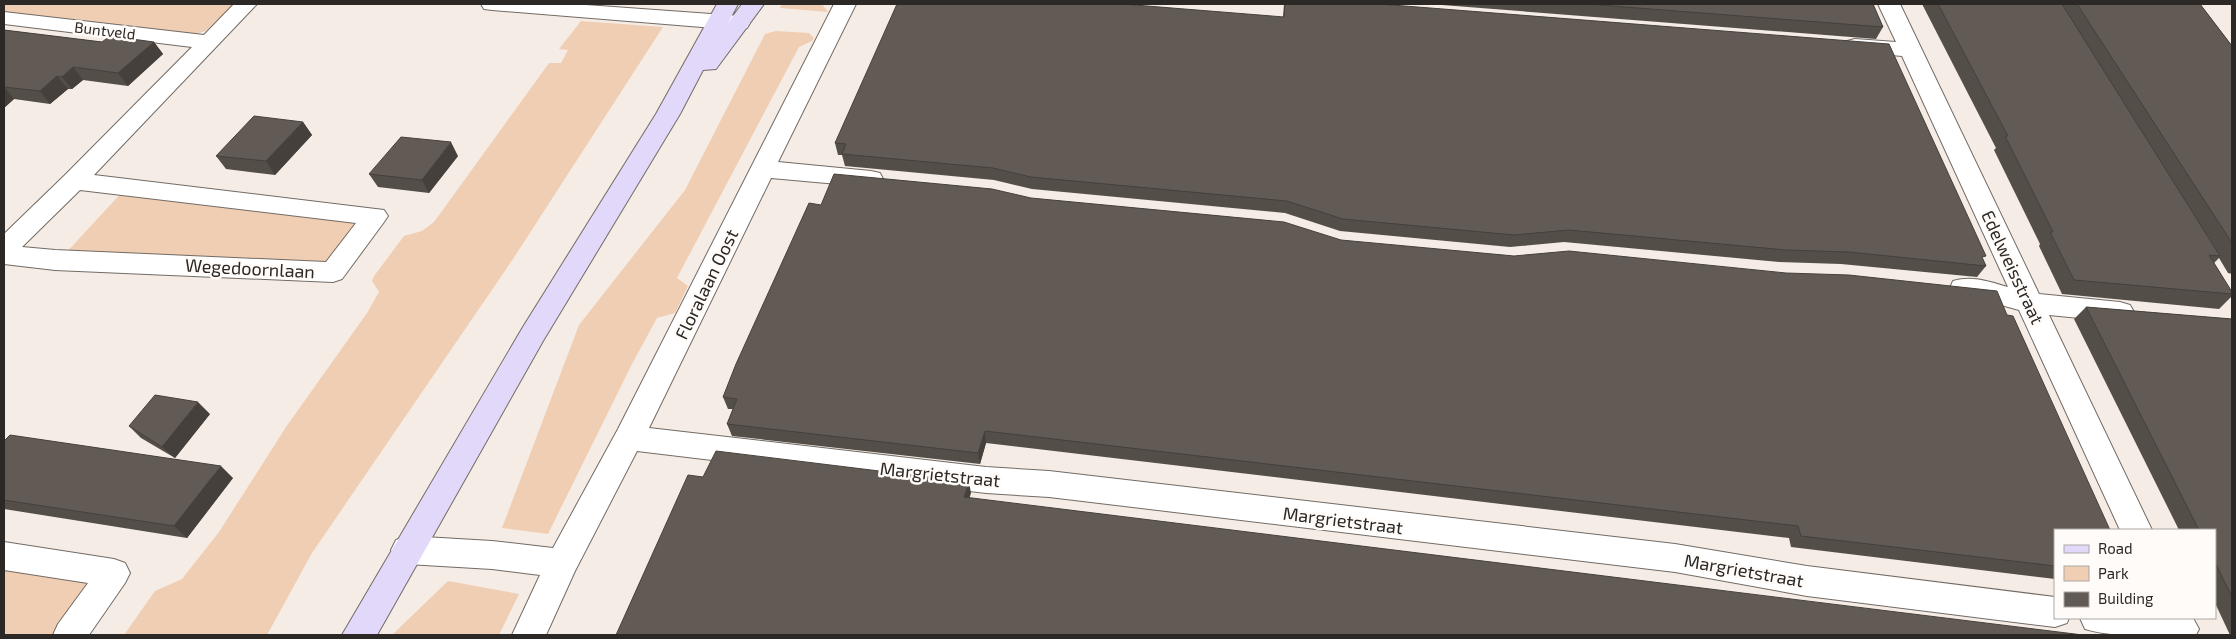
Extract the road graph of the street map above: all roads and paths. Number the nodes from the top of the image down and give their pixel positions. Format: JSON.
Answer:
{"nodes":[{"id":1,"x":246,"y":4,"type":"edge"},
{"id":2,"x":492,"y":4,"type":"edge"},
{"id":3,"x":753,"y":4,"type":"edge"},
{"id":4,"x":845,"y":4,"type":"edge"},
{"id":5,"x":1889,"y":4,"type":"edge"},
{"id":6,"x":721,"y":12,"type":"edge"},
{"id":7,"x":4,"y":18,"type":"edge"},
{"id":8,"x":739,"y":23,"type":"junction"},
{"id":9,"x":207,"y":42,"type":"junction"},
{"id":10,"x":1832,"y":44,"type":"edge"},
{"id":11,"x":1911,"y":50,"type":"junction"},
{"id":12,"x":668,"y":114,"type":"junction"},
{"id":13,"x":763,"y":169,"type":"junction"},
{"id":14,"x":74,"y":181,"type":"junction"},
{"id":15,"x":898,"y":182,"type":"edge"},
{"id":16,"x":4,"y":248,"type":"edge"},
{"id":17,"x":4,"y":255,"type":"edge"},
{"id":18,"x":1936,"y":286,"type":"edge"},
{"id":19,"x":2030,"y":303,"type":"junction"},
{"id":20,"x":2146,"y":314,"type":"edge"},
{"id":21,"x":629,"y":438,"type":"junction"},
{"id":22,"x":2136,"y":529,"type":"edge"},
{"id":23,"x":407,"y":550,"type":"junction"},
{"id":24,"x":4,"y":556,"type":"edge"},
{"id":25,"x":562,"y":563,"type":"junction"},
{"id":26,"x":2054,"y":612,"type":"edge"},
{"id":27,"x":2106,"y":619,"type":"edge"},
{"id":28,"x":2181,"y":627,"type":"edge"},
{"id":29,"x":70,"y":635,"type":"edge"},
{"id":30,"x":359,"y":635,"type":"edge"},
{"id":31,"x":529,"y":635,"type":"edge"}],
"edges":[{"from":1,"to":9,"type":"street"},
{"from":2,"to":6,"type":"street"},
{"from":3,"to":8,"type":"main road"},
{"from":4,"to":13,"type":"street","name":"Floralaan Oost"},
{"from":5,"to":11,"type":"street","name":"Edelweisstraat"},
{"from":6,"to":8,"type":"street"},
{"from":6,"to":12,"type":"main road"},
{"from":7,"to":9,"type":"street","name":"Buntveld"},
{"from":8,"to":12,"type":"main road"},
{"from":9,"to":14,"type":"street"},
{"from":10,"to":11,"type":"street"},
{"from":11,"to":19,"type":"street","name":"Edelweisstraat"},
{"from":12,"to":23,"type":"main road"},
{"from":13,"to":15,"type":"street"},
{"from":13,"to":21,"type":"street","name":"Floralaan Oost"},
{"from":14,"to":16,"type":"street"},
{"from":14,"to":17,"type":"street","name":"Wegedoornlaan"},
{"from":18,"to":19,"type":"street"},
{"from":19,"to":20,"type":"street"},
{"from":19,"to":22,"type":"street","name":"Edelweisstraat"},
{"from":21,"to":25,"type":"street","name":"Floralaan Oost"},
{"from":21,"to":26,"type":"street","name":"Margrietstraat"},
{"from":23,"to":25,"type":"street"},
{"from":23,"to":30,"type":"main road"},
{"from":24,"to":29,"type":"street"},
{"from":25,"to":31,"type":"street","name":"Floralaan Oost"},
{"from":27,"to":28,"type":"street"}]}
